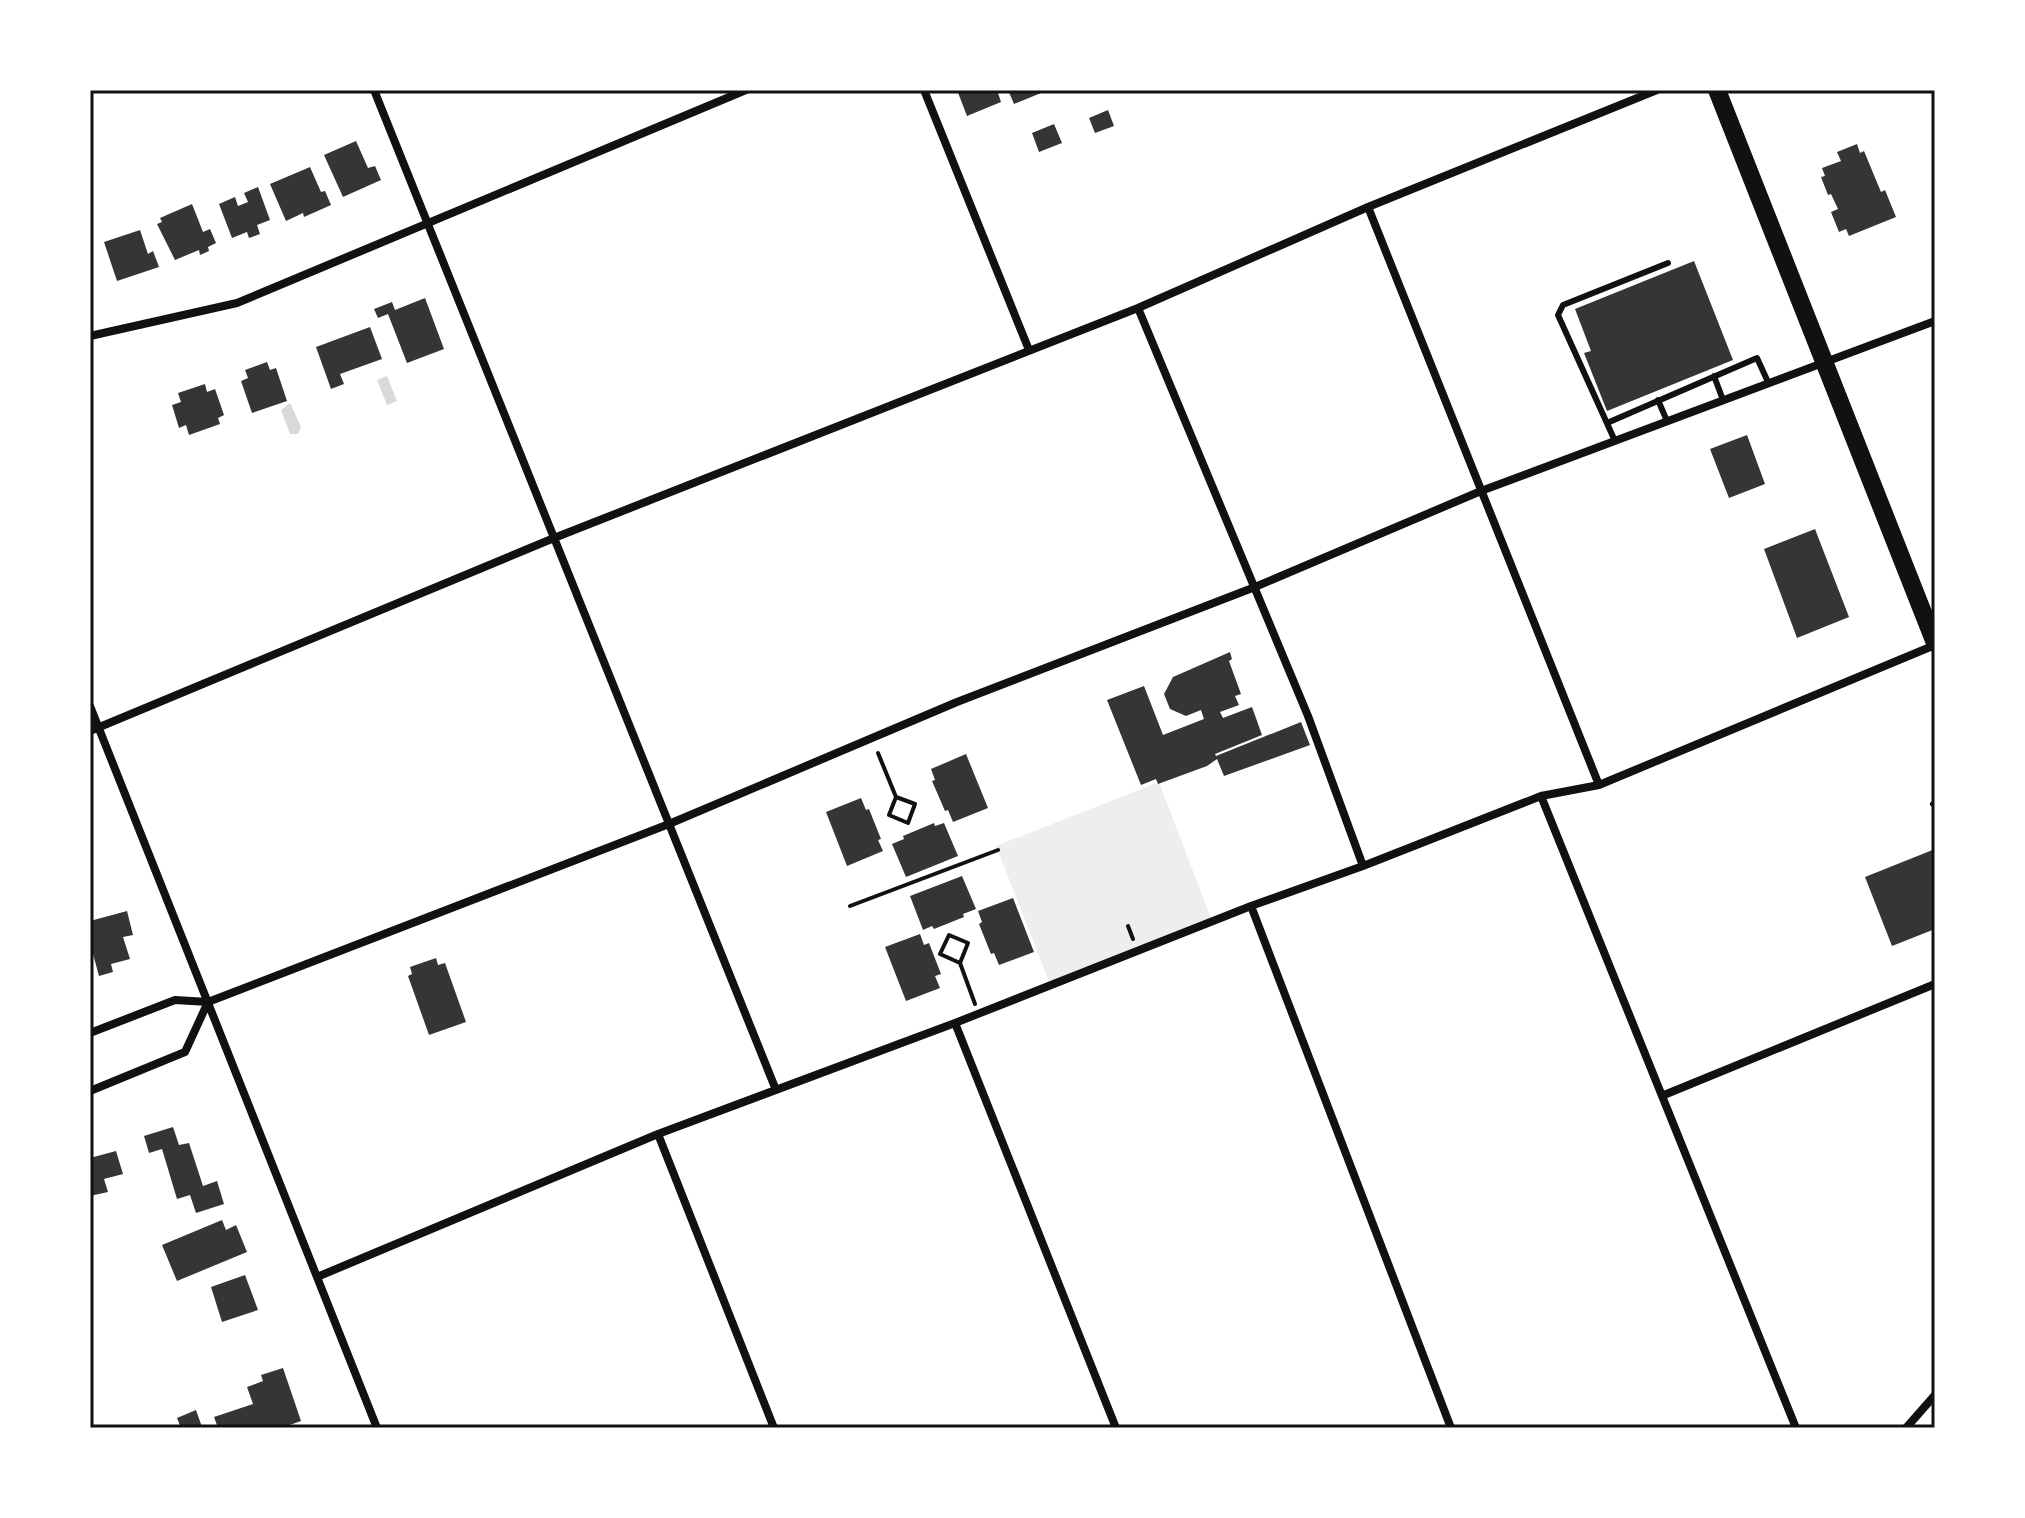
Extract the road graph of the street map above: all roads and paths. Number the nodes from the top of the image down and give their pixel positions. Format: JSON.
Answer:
{"nodes":[{"id":1,"x":374,"y":90,"type":"edge"},
{"id":2,"x":746,"y":90,"type":"edge"},
{"id":3,"x":924,"y":90,"type":"edge"},
{"id":4,"x":1657,"y":90,"type":"edge"},
{"id":5,"x":1717,"y":90,"type":"edge"},
{"id":6,"x":1368,"y":207,"type":"junction"},
{"id":7,"x":427,"y":222,"type":"junction"},
{"id":8,"x":1668,"y":263,"type":"dead end"},
{"id":9,"x":1138,"y":308,"type":"junction"},
{"id":10,"x":1935,"y":321,"type":"edge"},
{"id":11,"x":90,"y":336,"type":"edge"},
{"id":12,"x":1029,"y":350,"type":"junction"},
{"id":13,"x":1823,"y":361,"type":"junction"},
{"id":14,"x":1714,"y":376,"type":"junction"},
{"id":15,"x":1768,"y":382,"type":"junction"},
{"id":16,"x":1658,"y":400,"type":"junction"},
{"id":17,"x":1723,"y":400,"type":"junction"},
{"id":18,"x":1667,"y":421,"type":"junction"},
{"id":19,"x":1607,"y":423,"type":"junction"},
{"id":20,"x":1615,"y":441,"type":"junction"},
{"id":21,"x":1481,"y":491,"type":"junction"},
{"id":22,"x":554,"y":538,"type":"junction"},
{"id":23,"x":1255,"y":587,"type":"junction"},
{"id":24,"x":1935,"y":644,"type":"edge"},
{"id":25,"x":90,"y":706,"type":"edge"},
{"id":26,"x":94,"y":730,"type":"edge"},
{"id":27,"x":878,"y":753,"type":"dead end"},
{"id":28,"x":1599,"y":785,"type":"junction"},
{"id":29,"x":1541,"y":796,"type":"junction"},
{"id":30,"x":896,"y":797,"type":"junction"},
{"id":31,"x":669,"y":824,"type":"junction"},
{"id":32,"x":998,"y":850,"type":"dead end"},
{"id":33,"x":1363,"y":866,"type":"junction"},
{"id":34,"x":850,"y":906,"type":"dead end"},
{"id":35,"x":1251,"y":906,"type":"junction"},
{"id":36,"x":960,"y":963,"type":"junction"},
{"id":37,"x":1935,"y":984,"type":"edge"},
{"id":38,"x":208,"y":1002,"type":"junction"},
{"id":39,"x":978,"y":1013,"type":"junction"},
{"id":40,"x":955,"y":1023,"type":"junction"},
{"id":41,"x":90,"y":1033,"type":"edge"},
{"id":42,"x":776,"y":1090,"type":"junction"},
{"id":43,"x":90,"y":1091,"type":"edge"},
{"id":44,"x":1664,"y":1095,"type":"junction"},
{"id":45,"x":658,"y":1134,"type":"junction"},
{"id":46,"x":317,"y":1277,"type":"junction"},
{"id":47,"x":1935,"y":1395,"type":"edge"},
{"id":48,"x":377,"y":1428,"type":"edge"},
{"id":49,"x":774,"y":1428,"type":"edge"},
{"id":50,"x":1116,"y":1428,"type":"edge"},
{"id":51,"x":1451,"y":1428,"type":"edge"},
{"id":52,"x":1796,"y":1428,"type":"edge"},
{"id":53,"x":1906,"y":1428,"type":"edge"}],
"edges":[{"from":1,"to":7,"type":"street"},
{"from":2,"to":7,"type":"street"},
{"from":3,"to":12,"type":"street"},
{"from":4,"to":6,"type":"street"},
{"from":5,"to":13,"type":"main road"},
{"from":6,"to":9,"type":"street"},
{"from":6,"to":21,"type":"street"},
{"from":7,"to":11,"type":"street"},
{"from":7,"to":22,"type":"street"},
{"from":8,"to":19,"type":"lane"},
{"from":9,"to":12,"type":"street"},
{"from":9,"to":23,"type":"street"},
{"from":10,"to":13,"type":"street"},
{"from":12,"to":22,"type":"street"},
{"from":13,"to":15,"type":"street"},
{"from":13,"to":24,"type":"main road"},
{"from":14,"to":15,"type":"lane"},
{"from":14,"to":16,"type":"lane"},
{"from":14,"to":17,"type":"lane"},
{"from":15,"to":17,"type":"street"},
{"from":16,"to":18,"type":"lane"},
{"from":16,"to":19,"type":"lane"},
{"from":17,"to":18,"type":"street"},
{"from":18,"to":20,"type":"street"},
{"from":19,"to":20,"type":"lane"},
{"from":20,"to":21,"type":"street"},
{"from":21,"to":23,"type":"street"},
{"from":21,"to":28,"type":"street"},
{"from":22,"to":26,"type":"street"},
{"from":22,"to":31,"type":"street"},
{"from":23,"to":31,"type":"street"},
{"from":23,"to":33,"type":"street"},
{"from":24,"to":28,"type":"street"},
{"from":25,"to":26,"type":"street"},
{"from":26,"to":38,"type":"street"},
{"from":27,"to":30,"type":"path"},
{"from":28,"to":29,"type":"street"},
{"from":29,"to":33,"type":"street"},
{"from":29,"to":44,"type":"street"},
{"from":30,"to":30,"type":"path"},
{"from":31,"to":38,"type":"street"},
{"from":31,"to":42,"type":"street"},
{"from":32,"to":34,"type":"path"},
{"from":33,"to":35,"type":"street"},
{"from":35,"to":39,"type":"street"},
{"from":35,"to":51,"type":"street"},
{"from":36,"to":36,"type":"path"},
{"from":36,"to":39,"type":"path"},
{"from":37,"to":44,"type":"street"},
{"from":38,"to":41,"type":"street"},
{"from":38,"to":43,"type":"street"},
{"from":38,"to":46,"type":"street"},
{"from":39,"to":40,"type":"street"},
{"from":40,"to":42,"type":"street"},
{"from":40,"to":50,"type":"street"},
{"from":42,"to":45,"type":"street"},
{"from":44,"to":52,"type":"street"},
{"from":45,"to":46,"type":"street"},
{"from":45,"to":49,"type":"street"},
{"from":46,"to":48,"type":"street"},
{"from":47,"to":53,"type":"street"}]}
